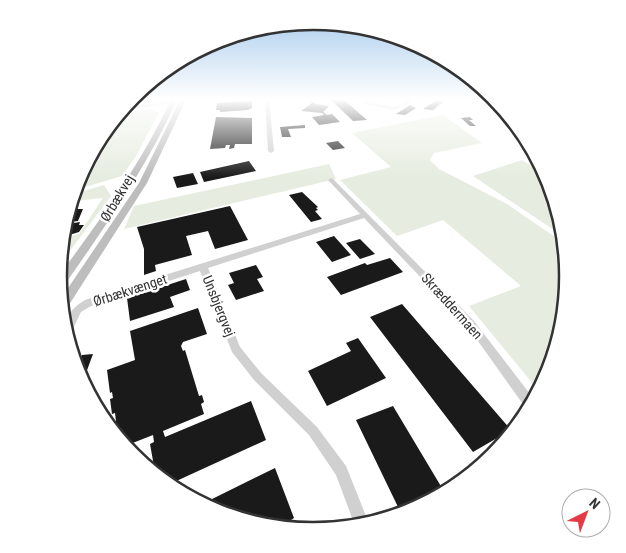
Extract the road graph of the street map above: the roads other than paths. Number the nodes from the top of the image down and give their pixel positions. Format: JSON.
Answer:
{"nodes":[{"id":1,"x":163,"y":126,"type":"edge"},
{"id":2,"x":167,"y":126,"type":"edge"},
{"id":3,"x":269,"y":126,"type":"edge"},
{"id":4,"x":271,"y":151,"type":"dead end"},
{"id":5,"x":331,"y":180,"type":"dead end"},
{"id":6,"x":366,"y":216,"type":"junction"},
{"id":7,"x":203,"y":267,"type":"junction"},
{"id":8,"x":67,"y":273,"type":"edge"},
{"id":9,"x":68,"y":298,"type":"edge"},
{"id":10,"x":71,"y":323,"type":"edge"},
{"id":11,"x":527,"y":399,"type":"edge"},
{"id":12,"x":360,"y":518,"type":"edge"}],
"edges":[{"from":1,"to":8,"type":"main road","name":"Ørbækvej"},
{"from":2,"to":9,"type":"main road","name":"Ørbækvej"},
{"from":3,"to":4,"type":"street"},
{"from":5,"to":6,"type":"street"},
{"from":6,"to":7,"type":"street","name":"Unsbjergvej"},
{"from":6,"to":11,"type":"street","name":"Skræddermaen"},
{"from":7,"to":10,"type":"street","name":"Ørbækvænget"},
{"from":7,"to":12,"type":"street","name":"Unsbjergvej"}]}
